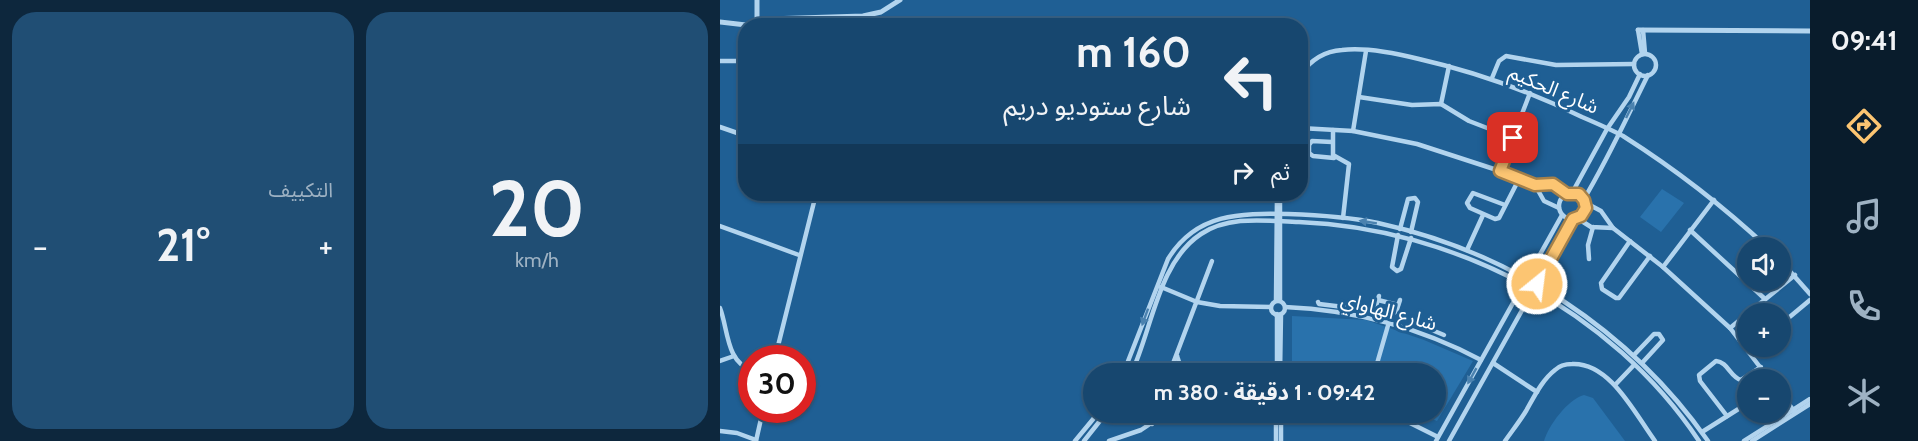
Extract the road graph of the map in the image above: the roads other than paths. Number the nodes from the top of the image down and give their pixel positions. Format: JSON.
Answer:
{"nodes":[{"id":1,"x":757,"y":0,"type":"edge"},
{"id":2,"x":900,"y":0,"type":"edge"},
{"id":3,"x":757,"y":18,"type":"edge"},
{"id":4,"x":793,"y":18,"type":"edge"},
{"id":5,"x":720,"y":22,"type":"edge"},
{"id":6,"x":738,"y":24,"type":"edge"},
{"id":7,"x":1641,"y":30,"type":"joint"},
{"id":8,"x":1810,"y":31,"type":"edge"},
{"id":9,"x":1366,"y":51,"type":"junction"},
{"id":10,"x":1643,"y":54,"type":"junction"},
{"id":11,"x":720,"y":61,"type":"edge"},
{"id":12,"x":738,"y":61,"type":"edge"},
{"id":13,"x":1634,"y":64,"type":"junction"},
{"id":14,"x":1308,"y":65,"type":"edge"},
{"id":15,"x":1449,"y":66,"type":"junction"},
{"id":16,"x":1640,"y":74,"type":"junction"},
{"id":17,"x":1648,"y":75,"type":"junction"},
{"id":18,"x":1492,"y":78,"type":"junction"},
{"id":19,"x":1530,"y":93,"type":"junction"},
{"id":20,"x":1359,"y":97,"type":"junction"},
{"id":21,"x":1441,"y":104,"type":"junction"},
{"id":22,"x":720,"y":127,"type":"edge"},
{"id":23,"x":1308,"y":128,"type":"edge"},
{"id":24,"x":1607,"y":129,"type":"junction"},
{"id":25,"x":1333,"y":130,"type":"junction"},
{"id":26,"x":1353,"y":131,"type":"junction"},
{"id":27,"x":738,"y":133,"type":"edge"},
{"id":28,"x":1620,"y":135,"type":"junction"},
{"id":29,"x":1513,"y":138,"type":"junction"},
{"id":30,"x":1332,"y":142,"type":"junction"},
{"id":31,"x":1335,"y":158,"type":"junction"},
{"id":32,"x":1500,"y":171,"type":"junction"},
{"id":33,"x":1519,"y":179,"type":"junction"},
{"id":34,"x":1535,"y":185,"type":"junction"},
{"id":35,"x":1570,"y":193,"type":"junction"},
{"id":36,"x":1714,"y":200,"type":"junction"},
{"id":37,"x":814,"y":201,"type":"edge"},
{"id":38,"x":1278,"y":201,"type":"edge"},
{"id":39,"x":1585,"y":201,"type":"junction"},
{"id":40,"x":1505,"y":205,"type":"junction"},
{"id":41,"x":1559,"y":208,"type":"junction"},
{"id":42,"x":1279,"y":214,"type":"junction"},
{"id":43,"x":1483,"y":215,"type":"junction"},
{"id":44,"x":1562,"y":215,"type":"junction"},
{"id":45,"x":1343,"y":218,"type":"junction"},
{"id":46,"x":1575,"y":219,"type":"junction"},
{"id":47,"x":1279,"y":221,"type":"junction"},
{"id":48,"x":720,"y":226,"type":"edge"},
{"id":49,"x":1593,"y":227,"type":"junction"},
{"id":50,"x":1613,"y":228,"type":"junction"},
{"id":51,"x":1400,"y":229,"type":"junction"},
{"id":52,"x":1690,"y":230,"type":"junction"},
{"id":53,"x":1190,"y":234,"type":"junction"},
{"id":54,"x":1398,"y":235,"type":"junction"},
{"id":55,"x":1411,"y":235,"type":"junction"},
{"id":56,"x":1756,"y":237,"type":"edge"},
{"id":57,"x":1194,"y":239,"type":"junction"},
{"id":58,"x":1630,"y":241,"type":"junction"},
{"id":59,"x":1467,"y":250,"type":"junction"},
{"id":60,"x":799,"y":255,"type":"junction"},
{"id":61,"x":1650,"y":256,"type":"junction"},
{"id":62,"x":1589,"y":259,"type":"dead end"},
{"id":63,"x":1212,"y":261,"type":"dead end"},
{"id":64,"x":1663,"y":267,"type":"junction"},
{"id":65,"x":1791,"y":271,"type":"edge"},
{"id":66,"x":1795,"y":275,"type":"junction"},
{"id":67,"x":1526,"y":279,"type":"junction"},
{"id":68,"x":1537,"y":284,"type":"junction"},
{"id":69,"x":1156,"y":285,"type":"junction"},
{"id":70,"x":1523,"y":285,"type":"junction"},
{"id":71,"x":1163,"y":287,"type":"junction"},
{"id":72,"x":1534,"y":291,"type":"junction"},
{"id":73,"x":1810,"y":294,"type":"edge"},
{"id":74,"x":1765,"y":298,"type":"junction"},
{"id":75,"x":1810,"y":300,"type":"edge"},
{"id":76,"x":1278,"y":301,"type":"junction"},
{"id":77,"x":1197,"y":302,"type":"junction"},
{"id":78,"x":1318,"y":302,"type":"dead end"},
{"id":79,"x":1333,"y":304,"type":"junction"},
{"id":80,"x":1347,"y":304,"type":"dead end"},
{"id":81,"x":1271,"y":307,"type":"junction"},
{"id":82,"x":1285,"y":307,"type":"junction"},
{"id":83,"x":720,"y":308,"type":"edge"},
{"id":84,"x":1332,"y":311,"type":"junction"},
{"id":85,"x":1385,"y":313,"type":"junction"},
{"id":86,"x":1279,"y":314,"type":"junction"},
{"id":87,"x":1791,"y":316,"type":"edge"},
{"id":88,"x":1383,"y":321,"type":"junction"},
{"id":89,"x":1389,"y":322,"type":"junction"},
{"id":90,"x":1730,"y":328,"type":"junction"},
{"id":91,"x":1496,"y":331,"type":"junction"},
{"id":92,"x":1433,"y":333,"type":"junction"},
{"id":93,"x":1444,"y":335,"type":"dead end"},
{"id":94,"x":1737,"y":336,"type":"edge"},
{"id":95,"x":1508,"y":337,"type":"junction"},
{"id":96,"x":778,"y":345,"type":"edge"},
{"id":97,"x":1634,"y":355,"type":"junction"},
{"id":98,"x":734,"y":356,"type":"junction"},
{"id":99,"x":1177,"y":356,"type":"junction"},
{"id":100,"x":1754,"y":357,"type":"edge"},
{"id":101,"x":738,"y":360,"type":"edge"},
{"id":102,"x":1481,"y":360,"type":"junction"},
{"id":103,"x":720,"y":361,"type":"edge"},
{"id":104,"x":1127,"y":363,"type":"edge"},
{"id":105,"x":1135,"y":363,"type":"edge"},
{"id":106,"x":1172,"y":363,"type":"edge"},
{"id":107,"x":1179,"y":363,"type":"edge"},
{"id":108,"x":1278,"y":363,"type":"edge"},
{"id":109,"x":1377,"y":363,"type":"edge"},
{"id":110,"x":1493,"y":363,"type":"junction"},
{"id":111,"x":1642,"y":363,"type":"junction"},
{"id":112,"x":1634,"y":365,"type":"junction"},
{"id":113,"x":1761,"y":367,"type":"joint"},
{"id":114,"x":1615,"y":385,"type":"junction"},
{"id":115,"x":1537,"y":392,"type":"junction"},
{"id":116,"x":1461,"y":396,"type":"junction"},
{"id":117,"x":1810,"y":399,"type":"edge"},
{"id":118,"x":1472,"y":401,"type":"junction"},
{"id":119,"x":1810,"y":404,"type":"edge"},
{"id":120,"x":1791,"y":407,"type":"edge"},
{"id":121,"x":1737,"y":410,"type":"edge"},
{"id":122,"x":1794,"y":411,"type":"junction"},
{"id":123,"x":1727,"y":416,"type":"junction"},
{"id":124,"x":760,"y":423,"type":"edge"},
{"id":125,"x":1091,"y":423,"type":"edge"},
{"id":126,"x":1098,"y":423,"type":"edge"},
{"id":127,"x":1276,"y":423,"type":"edge"},
{"id":128,"x":1281,"y":423,"type":"edge"},
{"id":129,"x":1408,"y":423,"type":"edge"},
{"id":130,"x":1152,"y":424,"type":"edge"},
{"id":131,"x":720,"y":431,"type":"edge"},
{"id":132,"x":1702,"y":432,"type":"junction"},
{"id":133,"x":1131,"y":435,"type":"junction"},
{"id":134,"x":1437,"y":439,"type":"edge"},
{"id":135,"x":756,"y":440,"type":"edge"},
{"id":136,"x":1075,"y":441,"type":"edge"},
{"id":137,"x":1084,"y":441,"type":"edge"},
{"id":138,"x":1109,"y":441,"type":"edge"},
{"id":139,"x":1133,"y":441,"type":"edge"},
{"id":140,"x":1276,"y":441,"type":"edge"},
{"id":141,"x":1281,"y":441,"type":"edge"},
{"id":142,"x":1450,"y":441,"type":"edge"},
{"id":143,"x":1505,"y":441,"type":"edge"},
{"id":144,"x":1655,"y":441,"type":"edge"},
{"id":145,"x":1700,"y":441,"type":"edge"},
{"id":146,"x":1708,"y":441,"type":"edge"},
{"id":147,"x":1744,"y":441,"type":"edge"},
{"id":148,"x":1752,"y":441,"type":"edge"}],
"edges":[{"from":1,"to":3,"type":"street"},
{"from":2,"to":4,"type":"street"},
{"from":5,"to":6,"type":"street"},
{"from":7,"to":8,"type":"street"},
{"from":7,"to":10,"type":"street"},
{"from":9,"to":14,"type":"street","name":"شارع الحكيم"},
{"from":9,"to":15,"type":"street","name":"شارع الحكيم"},
{"from":9,"to":20,"type":"street"},
{"from":10,"to":13,"type":"street"},
{"from":10,"to":17,"type":"street"},
{"from":11,"to":12,"type":"street"},
{"from":13,"to":16,"type":"street"},
{"from":13,"to":18,"type":"street"},
{"from":15,"to":18,"type":"street","name":"شارع الحكيم"},
{"from":15,"to":21,"type":"street"},
{"from":16,"to":17,"type":"street"},
{"from":16,"to":24,"type":"street"},
{"from":28,"to":17,"type":"street","one_way":true},
{"from":18,"to":19,"type":"street","name":"شارع الحكيم"},
{"from":19,"to":24,"type":"street","name":"شارع الحكيم"},
{"from":19,"to":29,"type":"street"},
{"from":20,"to":21,"type":"street"},
{"from":20,"to":26,"type":"street"},
{"from":21,"to":29,"type":"street"},
{"from":22,"to":27,"type":"street"},
{"from":23,"to":25,"type":"street"},
{"from":24,"to":28,"type":"street","name":"شارع الحكيم"},
{"from":24,"to":35,"type":"street"},
{"from":25,"to":26,"type":"street"},
{"from":25,"to":30,"type":"street"},
{"from":26,"to":32,"type":"street"},
{"from":28,"to":36,"type":"street","name":"شارع الحكيم"},
{"from":28,"to":39,"type":"street"},
{"from":29,"to":32,"type":"street"},
{"from":30,"to":31,"type":"street"},
{"from":30,"to":31,"type":"street"},
{"from":31,"to":45,"type":"street"},
{"from":32,"to":33,"type":"street"},
{"from":33,"to":34,"type":"street"},
{"from":33,"to":40,"type":"street"},
{"from":34,"to":35,"type":"street"},
{"from":34,"to":41,"type":"street"},
{"from":35,"to":39,"type":"street"},
{"from":35,"to":41,"type":"street"},
{"from":36,"to":52,"type":"street"},
{"from":36,"to":56,"type":"street","name":"شارع الحكيم"},
{"from":37,"to":60,"type":"street"},
{"from":38,"to":42,"type":"street"},
{"from":39,"to":46,"type":"street"},
{"from":39,"to":50,"type":"street"},
{"from":40,"to":43,"type":"street"},
{"from":40,"to":43,"type":"street"},
{"from":41,"to":44,"type":"street"},
{"from":42,"to":45,"type":"street"},
{"from":42,"to":47,"type":"street"},
{"from":42,"to":53,"type":"street"},
{"from":43,"to":59,"type":"street"},
{"from":44,"to":46,"type":"street"},
{"from":44,"to":67,"type":"street"},
{"from":51,"to":45,"type":"street","one_way":true},
{"from":46,"to":49,"type":"street"},
{"from":46,"to":68,"type":"street"},
{"from":47,"to":54,"type":"street"},
{"from":47,"to":57,"type":"street"},
{"from":47,"to":76,"type":"street"},
{"from":48,"to":60,"type":"street"},
{"from":49,"to":50,"type":"street"},
{"from":49,"to":62,"type":"street"},
{"from":50,"to":58,"type":"street"},
{"from":51,"to":55,"type":"street"},
{"from":51,"to":55,"type":"street"},
{"from":52,"to":64,"type":"street"},
{"from":52,"to":74,"type":"street"},
{"from":53,"to":57,"type":"street"},
{"from":53,"to":69,"type":"street"},
{"from":54,"to":55,"type":"street"},
{"from":54,"to":55,"type":"street"},
{"from":55,"to":59,"type":"street"},
{"from":55,"to":70,"type":"street"},
{"from":57,"to":71,"type":"street"},
{"from":58,"to":61,"type":"street"},
{"from":58,"to":61,"type":"street"},
{"from":59,"to":67,"type":"street"},
{"from":60,"to":96,"type":"street"},
{"from":61,"to":64,"type":"street"},
{"from":63,"to":77,"type":"street"},
{"from":64,"to":90,"type":"street"},
{"from":65,"to":66,"type":"street"},
{"from":66,"to":73,"type":"street"},
{"from":66,"to":74,"type":"street"},
{"from":67,"to":68,"type":"street"},
{"from":67,"to":70,"type":"street"},
{"from":68,"to":72,"type":"street"},
{"from":68,"to":97,"type":"street"},
{"from":69,"to":71,"type":"street"},
{"from":69,"to":104,"type":"street","one_way":true},
{"from":70,"to":72,"type":"street"},
{"from":70,"to":91,"type":"street"},
{"from":71,"to":77,"type":"street"},
{"from":71,"to":105,"type":"street"},
{"from":72,"to":95,"type":"street"},
{"from":72,"to":112,"type":"street"},
{"from":74,"to":90,"type":"street"},
{"from":75,"to":87,"type":"street"},
{"from":76,"to":81,"type":"street"},
{"from":76,"to":82,"type":"street"},
{"from":77,"to":81,"type":"street"},
{"from":77,"to":99,"type":"street"},
{"from":78,"to":79,"type":"street"},
{"from":79,"to":80,"type":"street"},
{"from":79,"to":84,"type":"street"},
{"from":81,"to":86,"type":"street"},
{"from":82,"to":84,"type":"street","name":"شارع الهاواي"},
{"from":82,"to":86,"type":"street"},
{"from":83,"to":98,"type":"street"},
{"from":84,"to":88,"type":"street","name":"شارع الهاواي"},
{"from":85,"to":85,"type":"street"},
{"from":85,"to":88,"type":"street"},
{"from":86,"to":108,"type":"street"},
{"from":88,"to":89,"type":"street","name":"شارع الهاواي"},
{"from":89,"to":92,"type":"street","name":"شارع الهاواي"},
{"from":89,"to":109,"type":"street"},
{"from":90,"to":94,"type":"street"},
{"from":91,"to":95,"type":"street"},
{"from":91,"to":102,"type":"street"},
{"from":92,"to":93,"type":"street"},
{"from":92,"to":102,"type":"street","name":"شارع الهاواي"},
{"from":95,"to":110,"type":"street"},
{"from":97,"to":111,"type":"street"},
{"from":97,"to":111,"type":"street"},
{"from":98,"to":101,"type":"street"},
{"from":98,"to":103,"type":"street"},
{"from":99,"to":106,"type":"street"},
{"from":99,"to":107,"type":"street"},
{"from":100,"to":113,"type":"street"},
{"from":102,"to":116,"type":"street","one_way":true},
{"from":110,"to":115,"type":"street"},
{"from":110,"to":118,"type":"street"},
{"from":111,"to":132,"type":"street"},
{"from":112,"to":114,"type":"street"},
{"from":112,"to":145,"type":"street"},
{"from":113,"to":123,"type":"street"},
{"from":114,"to":115,"type":"street"},
{"from":114,"to":144,"type":"street"},
{"from":115,"to":143,"type":"street"},
{"from":116,"to":118,"type":"street"},
{"from":116,"to":134,"type":"street"},
{"from":117,"to":122,"type":"street"},
{"from":118,"to":142,"type":"street"},
{"from":119,"to":122,"type":"street"},
{"from":120,"to":122,"type":"street"},
{"from":121,"to":123,"type":"street"},
{"from":122,"to":147,"type":"street"},
{"from":122,"to":148,"type":"street"},
{"from":123,"to":132,"type":"street"},
{"from":124,"to":135,"type":"street"},
{"from":125,"to":136,"type":"street"},
{"from":126,"to":137,"type":"street"},
{"from":127,"to":140,"type":"street"},
{"from":128,"to":141,"type":"street"},
{"from":129,"to":134,"type":"street"},
{"from":130,"to":133,"type":"street"},
{"from":131,"to":135,"type":"street"},
{"from":132,"to":146,"type":"street"},
{"from":133,"to":138,"type":"street"},
{"from":133,"to":139,"type":"street"}]}
